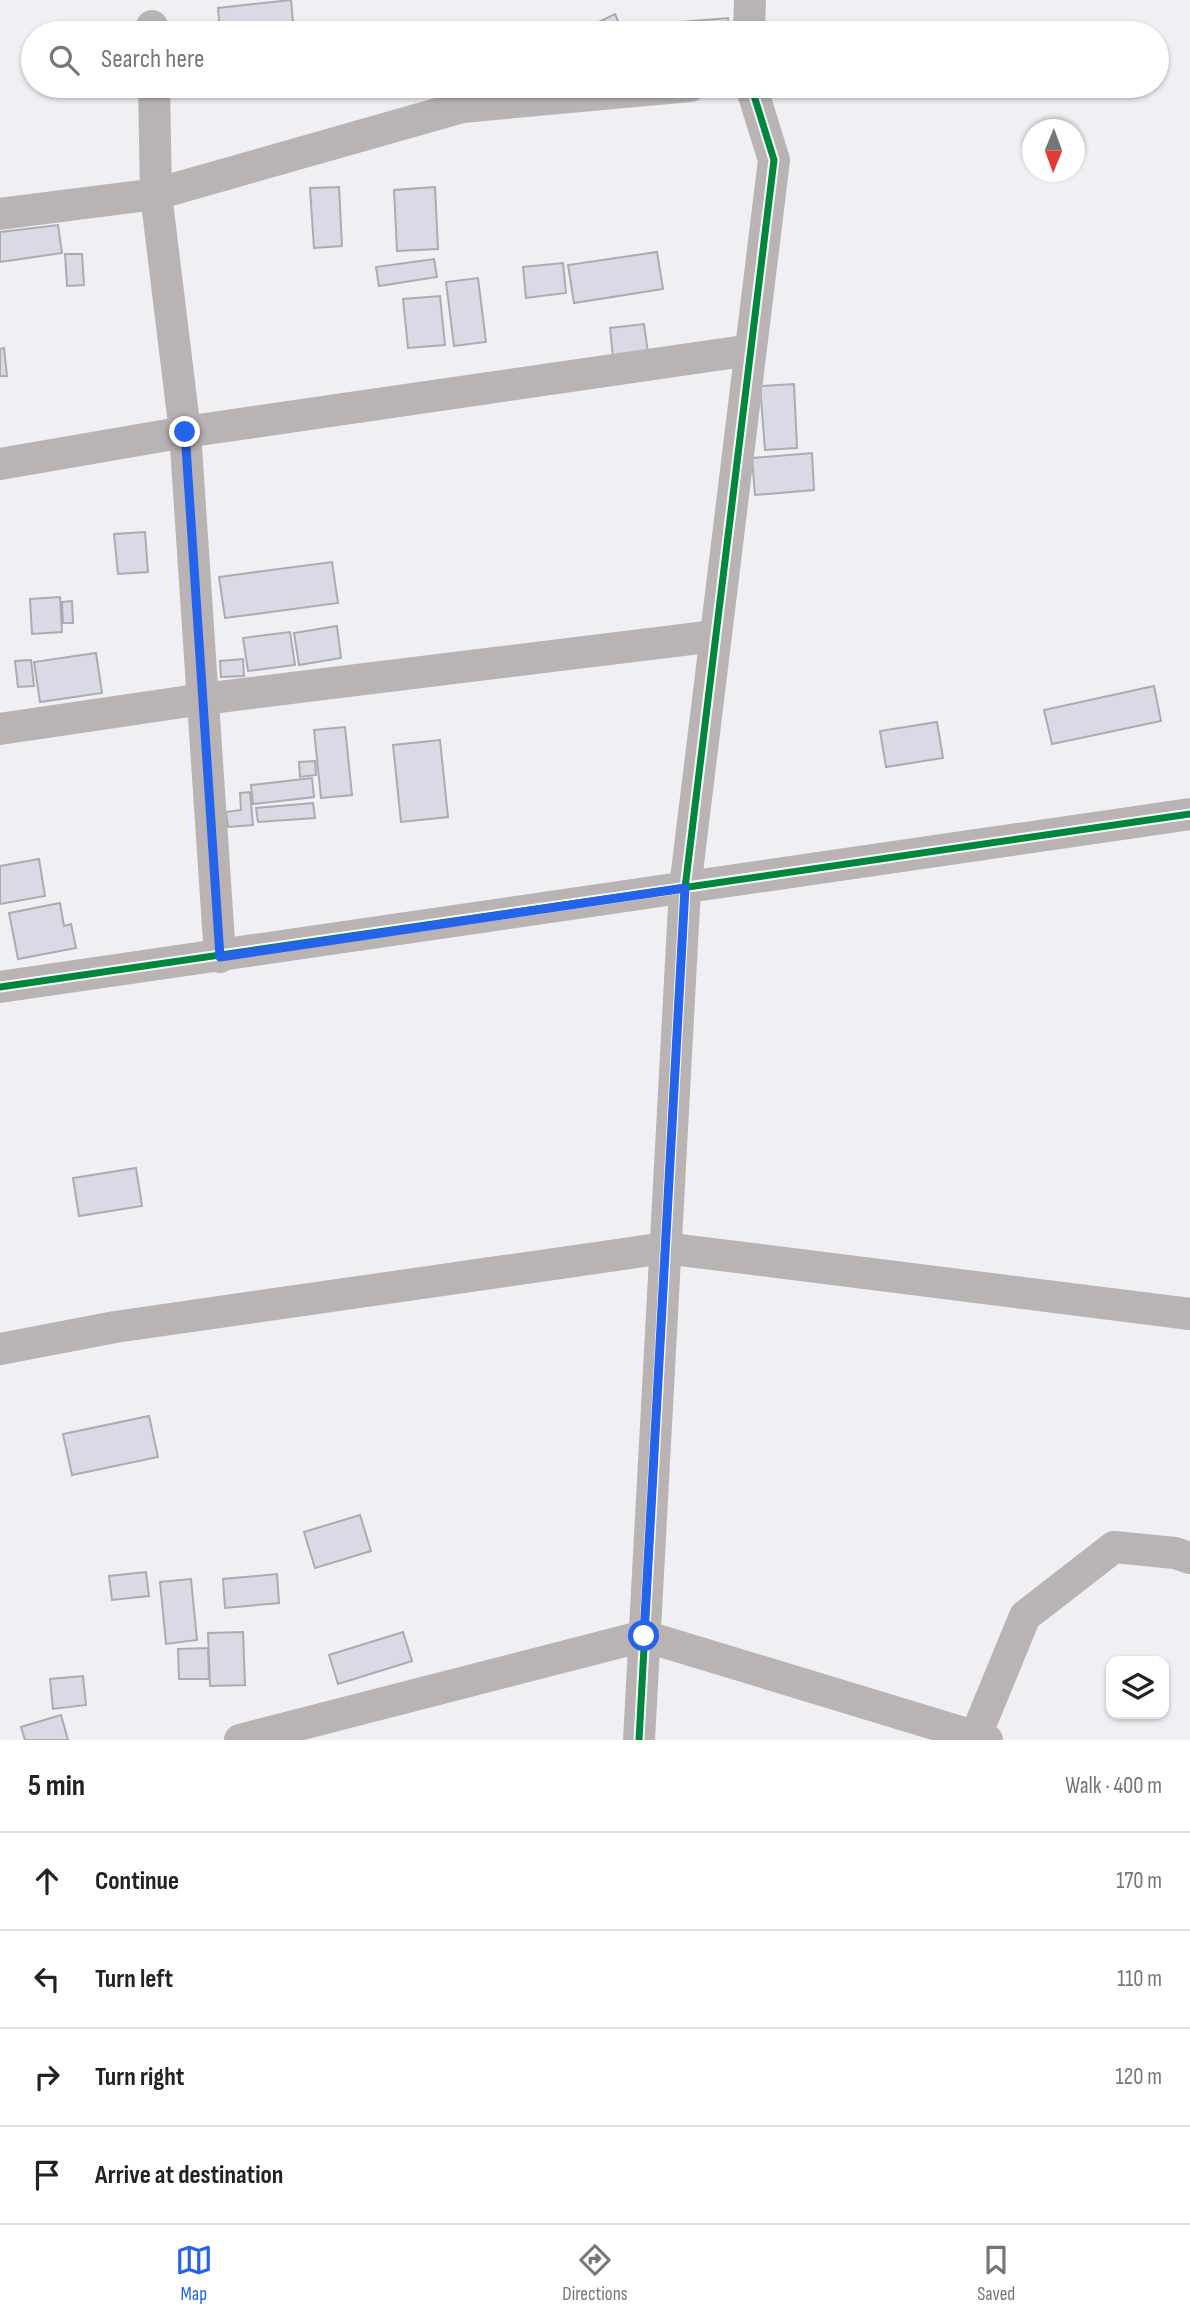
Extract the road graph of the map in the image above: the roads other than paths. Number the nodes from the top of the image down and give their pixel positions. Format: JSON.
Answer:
{"nodes":[{"id":1,"x":154,"y":98,"type":"edge"},
{"id":2,"x":560,"y":98,"type":"edge"},
{"id":3,"x":755,"y":98,"type":"edge"},
{"id":4,"x":156,"y":194,"type":"junction"},
{"id":5,"x":0,"y":214,"type":"edge"},
{"id":6,"x":751,"y":350,"type":"junction"},
{"id":7,"x":185,"y":432,"type":"junction"},
{"id":8,"x":0,"y":464,"type":"edge"},
{"id":9,"x":715,"y":636,"type":"junction"},
{"id":10,"x":203,"y":699,"type":"junction"},
{"id":11,"x":0,"y":729,"type":"edge"},
{"id":12,"x":1190,"y":814,"type":"edge"},
{"id":13,"x":685,"y":888,"type":"junction"},
{"id":14,"x":220,"y":957,"type":"junction"},
{"id":15,"x":0,"y":987,"type":"edge"},
{"id":16,"x":665,"y":1248,"type":"junction"},
{"id":17,"x":1190,"y":1314,"type":"edge"},
{"id":18,"x":0,"y":1349,"type":"edge"},
{"id":19,"x":1190,"y":1558,"type":"edge"},
{"id":20,"x":644,"y":1636,"type":"junction"},
{"id":21,"x":982,"y":1737,"type":"edge"},
{"id":22,"x":240,"y":1740,"type":"edge"},
{"id":23,"x":639,"y":1740,"type":"edge"}],
"edges":[{"from":1,"to":4,"type":"street"},
{"from":2,"to":4,"type":"street"},
{"from":3,"to":6,"type":"street"},
{"from":4,"to":5,"type":"street"},
{"from":4,"to":7,"type":"street"},
{"from":6,"to":7,"type":"street"},
{"from":6,"to":9,"type":"street"},
{"from":7,"to":8,"type":"street"},
{"from":7,"to":10,"type":"street"},
{"from":9,"to":10,"type":"street"},
{"from":9,"to":13,"type":"street"},
{"from":10,"to":11,"type":"street"},
{"from":10,"to":14,"type":"street"},
{"from":12,"to":13,"type":"street"},
{"from":13,"to":14,"type":"street"},
{"from":13,"to":16,"type":"street"},
{"from":14,"to":15,"type":"street"},
{"from":16,"to":17,"type":"street"},
{"from":16,"to":18,"type":"street"},
{"from":16,"to":20,"type":"street"},
{"from":19,"to":21,"type":"street"},
{"from":20,"to":21,"type":"street"},
{"from":20,"to":22,"type":"street"},
{"from":20,"to":23,"type":"street"}]}
